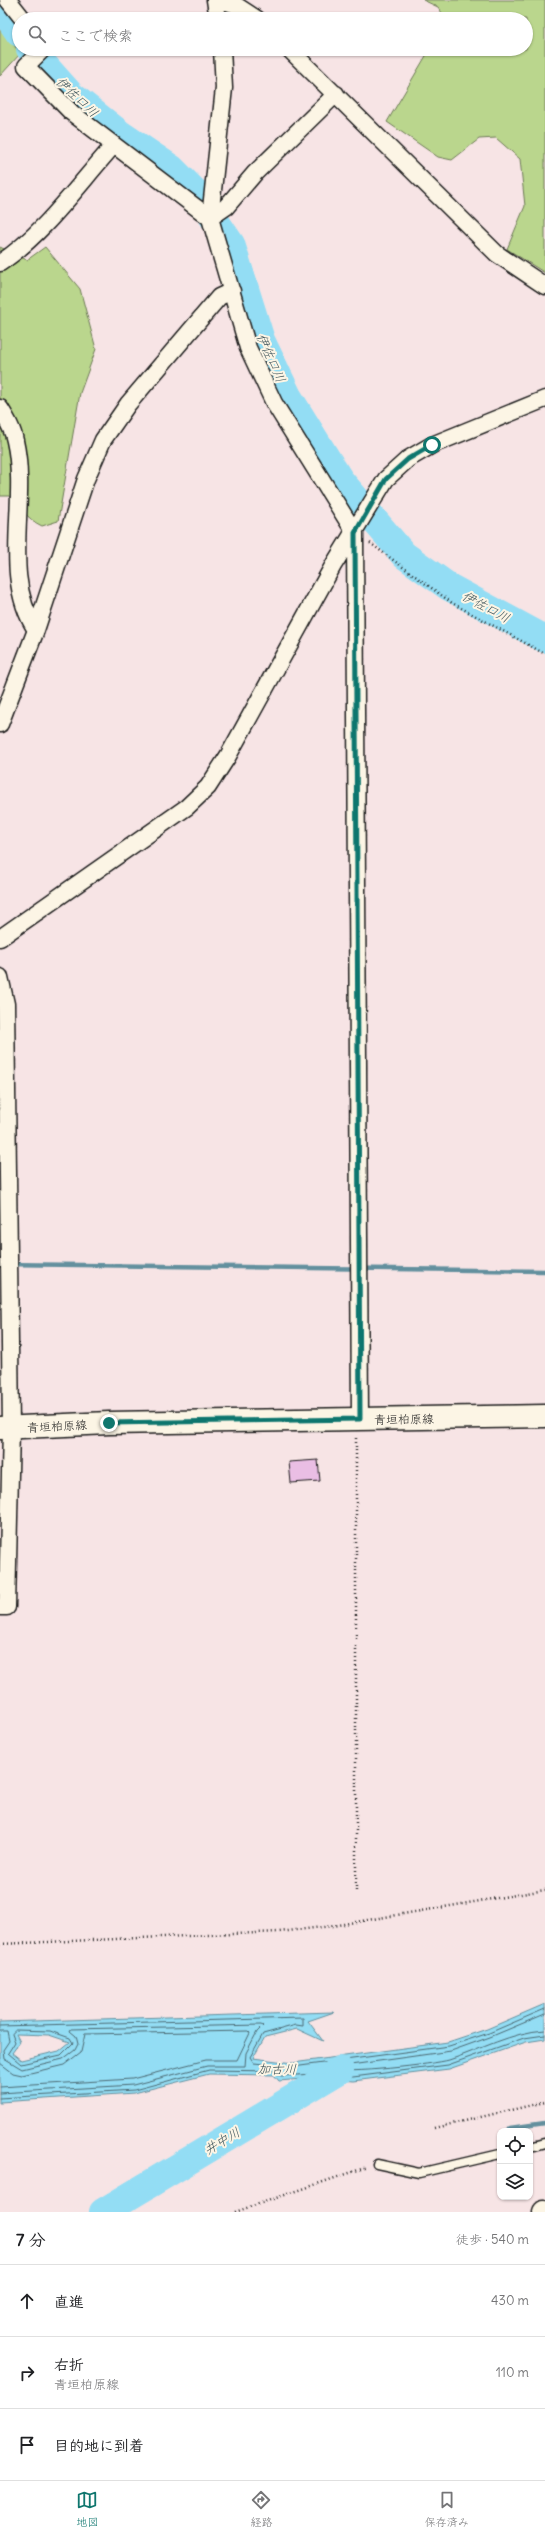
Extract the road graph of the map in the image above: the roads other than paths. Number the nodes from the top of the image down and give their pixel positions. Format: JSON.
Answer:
{"nodes":[{"id":1,"x":8,"y":0,"type":"edge"},
{"id":2,"x":215,"y":0,"type":"edge"},
{"id":3,"x":219,"y":0,"type":"edge"},
{"id":4,"x":17,"y":12,"type":"edge"},
{"id":5,"x":217,"y":12,"type":"edge"},
{"id":6,"x":246,"y":12,"type":"edge"},
{"id":7,"x":36,"y":56,"type":"edge"},
{"id":8,"x":222,"y":56,"type":"edge"},
{"id":9,"x":296,"y":56,"type":"edge"},
{"id":10,"x":336,"y":94,"type":"junction"},
{"id":11,"x":113,"y":146,"type":"junction"},
{"id":12,"x":210,"y":218,"type":"junction"},
{"id":13,"x":0,"y":263,"type":"edge"},
{"id":14,"x":545,"y":286,"type":"edge"},
{"id":15,"x":232,"y":291,"type":"junction"},
{"id":16,"x":545,"y":399,"type":"edge"},
{"id":17,"x":0,"y":408,"type":"edge"},
{"id":18,"x":359,"y":526,"type":"junction"},
{"id":19,"x":36,"y":630,"type":"junction"},
{"id":20,"x":0,"y":724,"type":"edge"},
{"id":21,"x":0,"y":938,"type":"edge"},
{"id":22,"x":0,"y":977,"type":"edge"},
{"id":23,"x":545,"y":1416,"type":"edge"},
{"id":24,"x":358,"y":1419,"type":"junction"},
{"id":25,"x":5,"y":1428,"type":"edge"},
{"id":26,"x":0,"y":1607,"type":"edge"},
{"id":27,"x":545,"y":2143,"type":"edge"},
{"id":28,"x":533,"y":2146,"type":"edge"},
{"id":29,"x":497,"y":2155,"type":"edge"},
{"id":30,"x":377,"y":2164,"type":"road end"}],
"edges":[{"from":1,"to":4,"type":"street"},
{"from":2,"to":5,"type":"street"},
{"from":3,"to":6,"type":"street"},
{"from":7,"to":11,"type":"street"},
{"from":8,"to":12,"type":"street"},
{"from":9,"to":10,"type":"street"},
{"from":10,"to":12,"type":"street"},
{"from":10,"to":14,"type":"street"},
{"from":11,"to":12,"type":"street"},
{"from":11,"to":13,"type":"street"},
{"from":12,"to":15,"type":"street"},
{"from":15,"to":18,"type":"street"},
{"from":15,"to":19,"type":"street"},
{"from":16,"to":18,"type":"street"},
{"from":17,"to":19,"type":"street"},
{"from":18,"to":21,"type":"street"},
{"from":18,"to":24,"type":"street"},
{"from":19,"to":20,"type":"street"},
{"from":22,"to":25,"type":"street"},
{"from":23,"to":24,"type":"main road","name":"青垣柏原線"},
{"from":24,"to":25,"type":"main road","name":"青垣柏原線"},
{"from":25,"to":26,"type":"street"},
{"from":27,"to":28,"type":"lane"},
{"from":29,"to":30,"type":"lane"}]}
